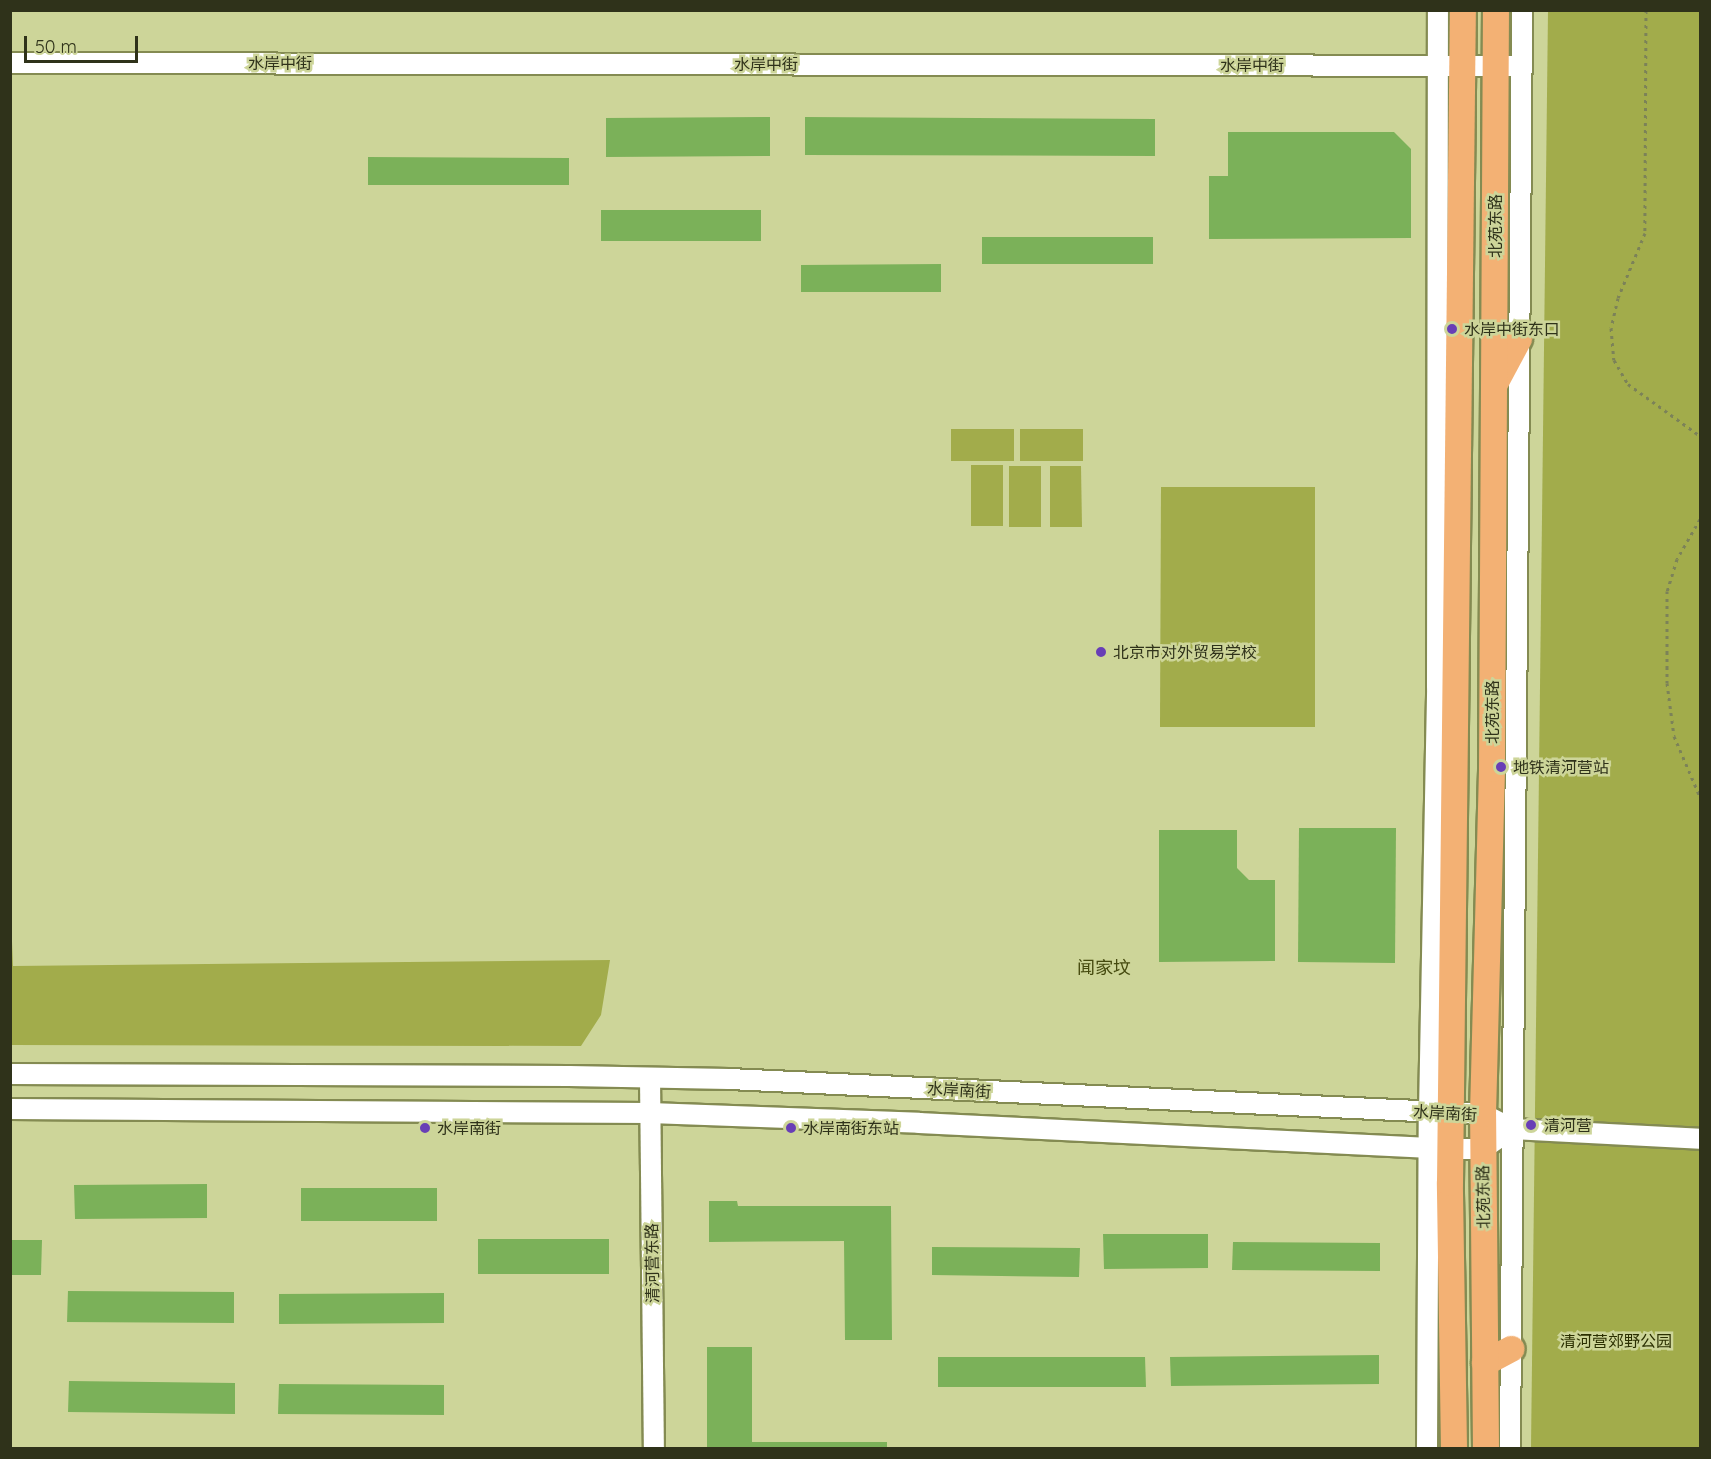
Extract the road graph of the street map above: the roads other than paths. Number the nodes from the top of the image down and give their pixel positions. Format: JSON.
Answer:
{"nodes":[{"id":1,"x":1438,"y":10,"type":"edge"},
{"id":2,"x":1463,"y":10,"type":"edge"},
{"id":3,"x":1496,"y":10,"type":"edge"},
{"id":4,"x":1522,"y":10,"type":"edge"},
{"id":5,"x":10,"y":63,"type":"edge"},
{"id":6,"x":1495,"y":65,"type":"junction"},
{"id":7,"x":1450,"y":66,"type":"junction"},
{"id":8,"x":1522,"y":66,"type":"junction"},
{"id":9,"x":1519,"y":339,"type":"junction"},
{"id":10,"x":1494,"y":385,"type":"junction"},
{"id":11,"x":1454,"y":857,"type":"junction"},
{"id":12,"x":1433,"y":880,"type":"junction"},
{"id":13,"x":10,"y":1074,"type":"edge"},
{"id":14,"x":650,"y":1078,"type":"junction"},
{"id":15,"x":10,"y":1109,"type":"edge"},
{"id":16,"x":1440,"y":1112,"type":"junction"},
{"id":17,"x":650,"y":1113,"type":"junction"},
{"id":18,"x":1483,"y":1114,"type":"junction"},
{"id":19,"x":1512,"y":1129,"type":"junction"},
{"id":20,"x":1701,"y":1139,"type":"edge"},
{"id":21,"x":1440,"y":1148,"type":"junction"},
{"id":22,"x":1483,"y":1149,"type":"junction"},
{"id":23,"x":1511,"y":1349,"type":"junction"},
{"id":24,"x":1485,"y":1363,"type":"junction"},
{"id":25,"x":654,"y":1449,"type":"edge"},
{"id":26,"x":1427,"y":1449,"type":"edge"},
{"id":27,"x":1454,"y":1449,"type":"edge"},
{"id":28,"x":1486,"y":1449,"type":"edge"},
{"id":29,"x":1510,"y":1449,"type":"edge"}],
"edges":[{"from":1,"to":7,"type":"street"},
{"from":2,"to":7,"type":"main road","name":"北苑东路"},
{"from":3,"to":6,"type":"main road","name":"北苑东路"},
{"from":4,"to":8,"type":"street"},
{"from":5,"to":7,"type":"street","name":"水岸中街"},
{"from":6,"to":7,"type":"street","name":"水岸中街"},
{"from":6,"to":8,"type":"street","name":"水岸中街"},
{"from":6,"to":10,"type":"main road","name":"北苑东路"},
{"from":7,"to":11,"type":"main road","name":"北苑东路"},
{"from":7,"to":12,"type":"street"},
{"from":8,"to":9,"type":"street"},
{"from":9,"to":10,"type":"main road"},
{"from":9,"to":19,"type":"street"},
{"from":10,"to":18,"type":"main road","name":"北苑东路"},
{"from":11,"to":12,"type":"main road"},
{"from":11,"to":16,"type":"main road","name":"北苑东路"},
{"from":12,"to":16,"type":"street"},
{"from":13,"to":14,"type":"street","name":"水岸南街"},
{"from":14,"to":16,"type":"street","name":"水岸南街"},
{"from":14,"to":17,"type":"street","name":"清河营东路"},
{"from":15,"to":17,"type":"street","name":"水岸南街"},
{"from":16,"to":18,"type":"street","name":"水岸南街"},
{"from":16,"to":21,"type":"main road","name":"北苑东路"},
{"from":17,"to":21,"type":"street","name":"水岸南街"},
{"from":17,"to":25,"type":"street","name":"清河营东路"},
{"from":18,"to":19,"type":"street","name":"水岸南街"},
{"from":18,"to":22,"type":"main road","name":"北苑东路"},
{"from":19,"to":20,"type":"street"},
{"from":19,"to":22,"type":"street","name":"水岸南街"},
{"from":19,"to":23,"type":"street"},
{"from":21,"to":22,"type":"street","name":"水岸南街"},
{"from":21,"to":26,"type":"street"},
{"from":21,"to":27,"type":"main road","name":"北苑东路"},
{"from":22,"to":24,"type":"main road","name":"北苑东路"},
{"from":23,"to":24,"type":"main road"},
{"from":23,"to":29,"type":"street"},
{"from":24,"to":28,"type":"main road","name":"北苑东路"}]}
